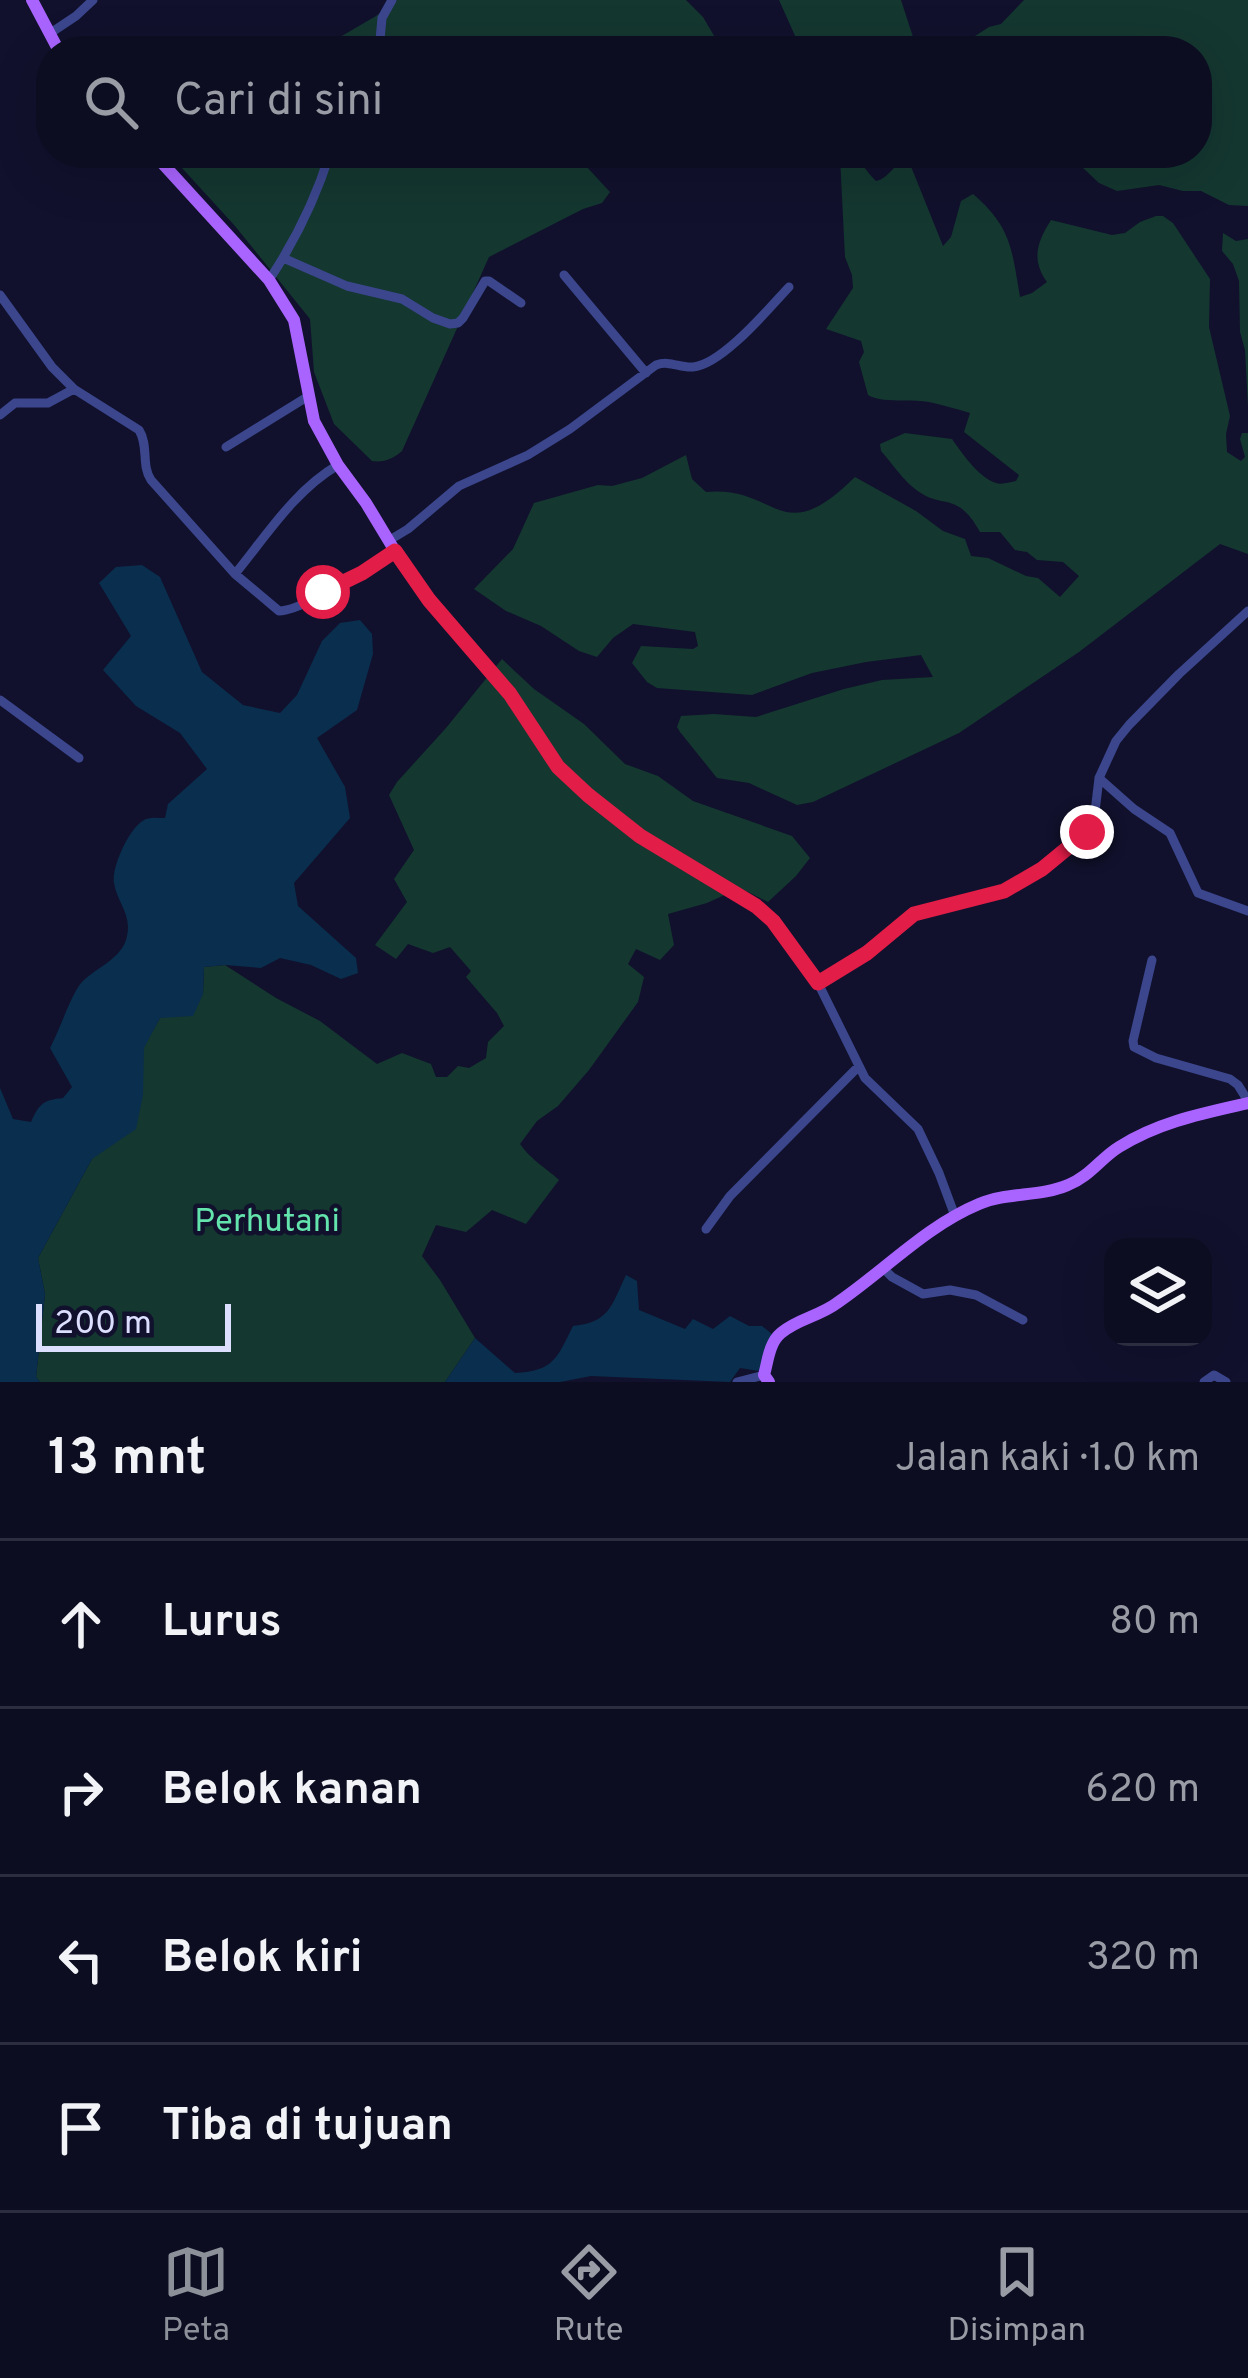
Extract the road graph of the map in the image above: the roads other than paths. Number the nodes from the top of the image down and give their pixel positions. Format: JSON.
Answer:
{"nodes":[{"id":1,"x":32,"y":0,"type":"edge"},
{"id":2,"x":93,"y":0,"type":"edge"},
{"id":3,"x":392,"y":0,"type":"edge"},
{"id":4,"x":49,"y":34,"type":"joint"},
{"id":5,"x":380,"y":36,"type":"edge"},
{"id":6,"x":167,"y":168,"type":"edge"},
{"id":7,"x":324,"y":168,"type":"edge"},
{"id":8,"x":284,"y":258,"type":"junction"},
{"id":9,"x":564,"y":275,"type":"dead end"},
{"id":10,"x":269,"y":280,"type":"junction"},
{"id":11,"x":789,"y":286,"type":"dead end"},
{"id":12,"x":0,"y":295,"type":"edge"},
{"id":13,"x":521,"y":303,"type":"dead end"},
{"id":14,"x":646,"y":373,"type":"junction"},
{"id":15,"x":74,"y":389,"type":"junction"},
{"id":16,"x":308,"y":397,"type":"junction"},
{"id":17,"x":0,"y":415,"type":"edge"},
{"id":18,"x":226,"y":447,"type":"dead end"},
{"id":19,"x":338,"y":465,"type":"junction"},
{"id":20,"x":395,"y":551,"type":"junction"},
{"id":21,"x":235,"y":574,"type":"junction"},
{"id":22,"x":1248,"y":611,"type":"edge"},
{"id":23,"x":0,"y":700,"type":"edge"},
{"id":24,"x":80,"y":758,"type":"dead end"},
{"id":25,"x":1099,"y":778,"type":"junction"},
{"id":26,"x":1248,"y":911,"type":"edge"},
{"id":27,"x":1151,"y":961,"type":"dead end"},
{"id":28,"x":818,"y":983,"type":"junction"},
{"id":29,"x":859,"y":1066,"type":"junction"},
{"id":30,"x":1248,"y":1102,"type":"edge"},
{"id":31,"x":955,"y":1216,"type":"junction"},
{"id":32,"x":706,"y":1228,"type":"dead end"},
{"id":33,"x":883,"y":1268,"type":"junction"},
{"id":34,"x":1023,"y":1319,"type":"dead end"},
{"id":35,"x":767,"y":1378,"type":"edge"},
{"id":36,"x":737,"y":1382,"type":"edge"},
{"id":37,"x":1204,"y":1382,"type":"edge"},
{"id":38,"x":1226,"y":1382,"type":"edge"}],
"edges":[{"from":1,"to":4,"type":"main road"},
{"from":2,"to":4,"type":"street"},
{"from":3,"to":5,"type":"street"},
{"from":6,"to":10,"type":"main road"},
{"from":7,"to":8,"type":"street"},
{"from":8,"to":10,"type":"street"},
{"from":8,"to":13,"type":"street"},
{"from":9,"to":14,"type":"street"},
{"from":10,"to":16,"type":"main road"},
{"from":11,"to":14,"type":"street"},
{"from":12,"to":15,"type":"street"},
{"from":14,"to":20,"type":"street"},
{"from":15,"to":17,"type":"street"},
{"from":15,"to":21,"type":"street"},
{"from":16,"to":18,"type":"street"},
{"from":16,"to":19,"type":"main road"},
{"from":19,"to":20,"type":"main road"},
{"from":19,"to":21,"type":"street"},
{"from":20,"to":21,"type":"street"},
{"from":20,"to":28,"type":"street"},
{"from":22,"to":25,"type":"street"},
{"from":23,"to":24,"type":"street"},
{"from":25,"to":26,"type":"street"},
{"from":25,"to":28,"type":"street"},
{"from":27,"to":30,"type":"street"},
{"from":28,"to":29,"type":"street"},
{"from":29,"to":31,"type":"street"},
{"from":29,"to":32,"type":"street"},
{"from":30,"to":31,"type":"main road"},
{"from":31,"to":33,"type":"main road"},
{"from":33,"to":34,"type":"street"},
{"from":33,"to":35,"type":"main road"},
{"from":35,"to":36,"type":"street"},
{"from":37,"to":38,"type":"street"}]}
